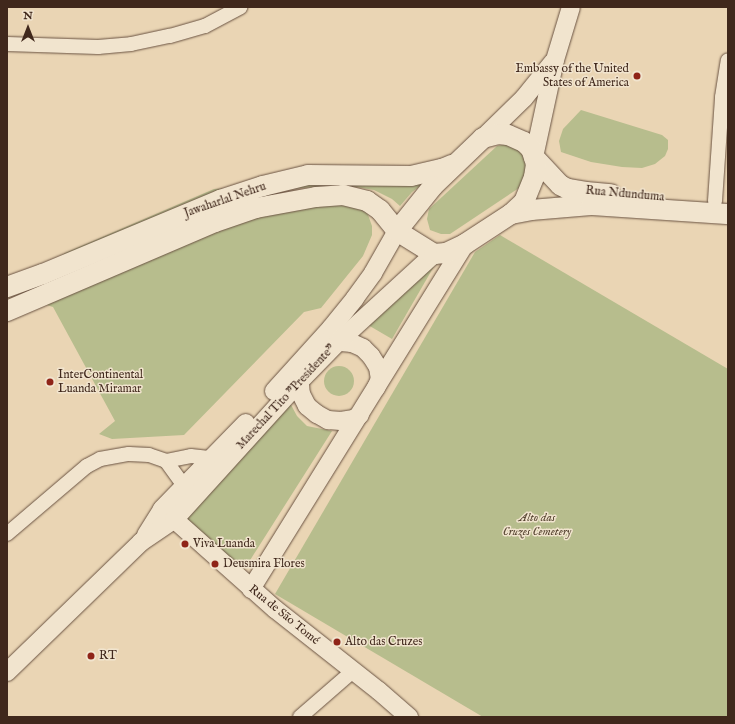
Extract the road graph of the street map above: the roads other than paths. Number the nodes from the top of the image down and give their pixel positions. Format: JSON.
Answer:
{"nodes":[{"id":1,"x":240,"y":7,"type":"edge"},
{"id":2,"x":571,"y":7,"type":"edge"},
{"id":3,"x":7,"y":44,"type":"edge"},
{"id":4,"x":554,"y":60,"type":"junction"},
{"id":5,"x":728,"y":60,"type":"edge"},
{"id":6,"x":483,"y":138,"type":"junction"},
{"id":7,"x":534,"y":157,"type":"junction"},
{"id":8,"x":454,"y":164,"type":"junction"},
{"id":9,"x":724,"y":205,"type":"edge"},
{"id":10,"x":510,"y":214,"type":"junction"},
{"id":11,"x":397,"y":231,"type":"junction"},
{"id":12,"x":466,"y":244,"type":"junction"},
{"id":13,"x":434,"y":254,"type":"junction"},
{"id":14,"x":7,"y":287,"type":"edge"},
{"id":15,"x":7,"y":311,"type":"edge"},
{"id":16,"x":339,"y":341,"type":"junction"},
{"id":17,"x":317,"y":343,"type":"junction"},
{"id":18,"x":299,"y":363,"type":"junction"},
{"id":19,"x":299,"y":382,"type":"junction"},
{"id":20,"x":376,"y":389,"type":"junction"},
{"id":21,"x":360,"y":415,"type":"junction"},
{"id":22,"x":166,"y":461,"type":"junction"},
{"id":23,"x":216,"y":462,"type":"junction"},
{"id":24,"x":190,"y":490,"type":"junction"},
{"id":25,"x":168,"y":514,"type":"junction"},
{"id":26,"x":7,"y":534,"type":"edge"},
{"id":27,"x":251,"y":589,"type":"junction"},
{"id":28,"x":353,"y":671,"type":"junction"},
{"id":29,"x":7,"y":672,"type":"edge"},
{"id":30,"x":300,"y":717,"type":"edge"},
{"id":31,"x":409,"y":717,"type":"edge"}],
"edges":[{"from":1,"to":3,"type":"street"},
{"from":2,"to":4,"type":"street"},
{"from":4,"to":6,"type":"street"},
{"from":4,"to":7,"type":"street"},
{"from":5,"to":9,"type":"street"},
{"from":6,"to":7,"type":"main road","name":"Rua Ndunduma"},
{"from":6,"to":8,"type":"main road"},
{"from":7,"to":9,"type":"main road","name":"Rua Ndunduma"},
{"from":7,"to":10,"type":"main road"},
{"from":8,"to":11,"type":"main road"},
{"from":8,"to":14,"type":"main road","name":"Jawaharlal Nehru"},
{"from":9,"to":10,"type":"main road","name":"Rua Ndunduma"},
{"from":10,"to":12,"type":"main road"},
{"from":11,"to":13,"type":"main road","name":"Jawaharlal Nehru"},
{"from":11,"to":15,"type":"main road","name":"Jawaharlal Nehru"},
{"from":11,"to":17,"type":"street","name":"Marechal Tito \"Presidente\""},
{"from":12,"to":13,"type":"main road"},
{"from":12,"to":20,"type":"street"},
{"from":13,"to":16,"type":"street","name":"Marechal Tito \"Presidente\""},
{"from":16,"to":17,"type":"street"},
{"from":16,"to":19,"type":"street","name":"Marechal Tito \"Presidente\""},
{"from":16,"to":20,"type":"street"},
{"from":17,"to":18,"type":"street","name":"Marechal Tito \"Presidente\""},
{"from":18,"to":19,"type":"street"},
{"from":18,"to":23,"type":"street","name":"Marechal Tito \"Presidente\""},
{"from":19,"to":21,"type":"street"},
{"from":19,"to":23,"type":"street","name":"Marechal Tito \"Presidente\""},
{"from":20,"to":21,"type":"street"},
{"from":21,"to":27,"type":"street"},
{"from":22,"to":23,"type":"street"},
{"from":22,"to":24,"type":"street"},
{"from":22,"to":26,"type":"street"},
{"from":23,"to":24,"type":"street","name":"Marechal Tito \"Presidente\""},
{"from":24,"to":25,"type":"street","name":"Marechal Tito \"Presidente\""},
{"from":25,"to":27,"type":"street","name":"Rua de São Tomé"},
{"from":25,"to":29,"type":"street","name":"Marechal Tito \"Presidente\""},
{"from":27,"to":28,"type":"street","name":"Rua de São Tomé"},
{"from":28,"to":30,"type":"street"},
{"from":28,"to":31,"type":"street","name":"Rua de São Tomé"}]}
